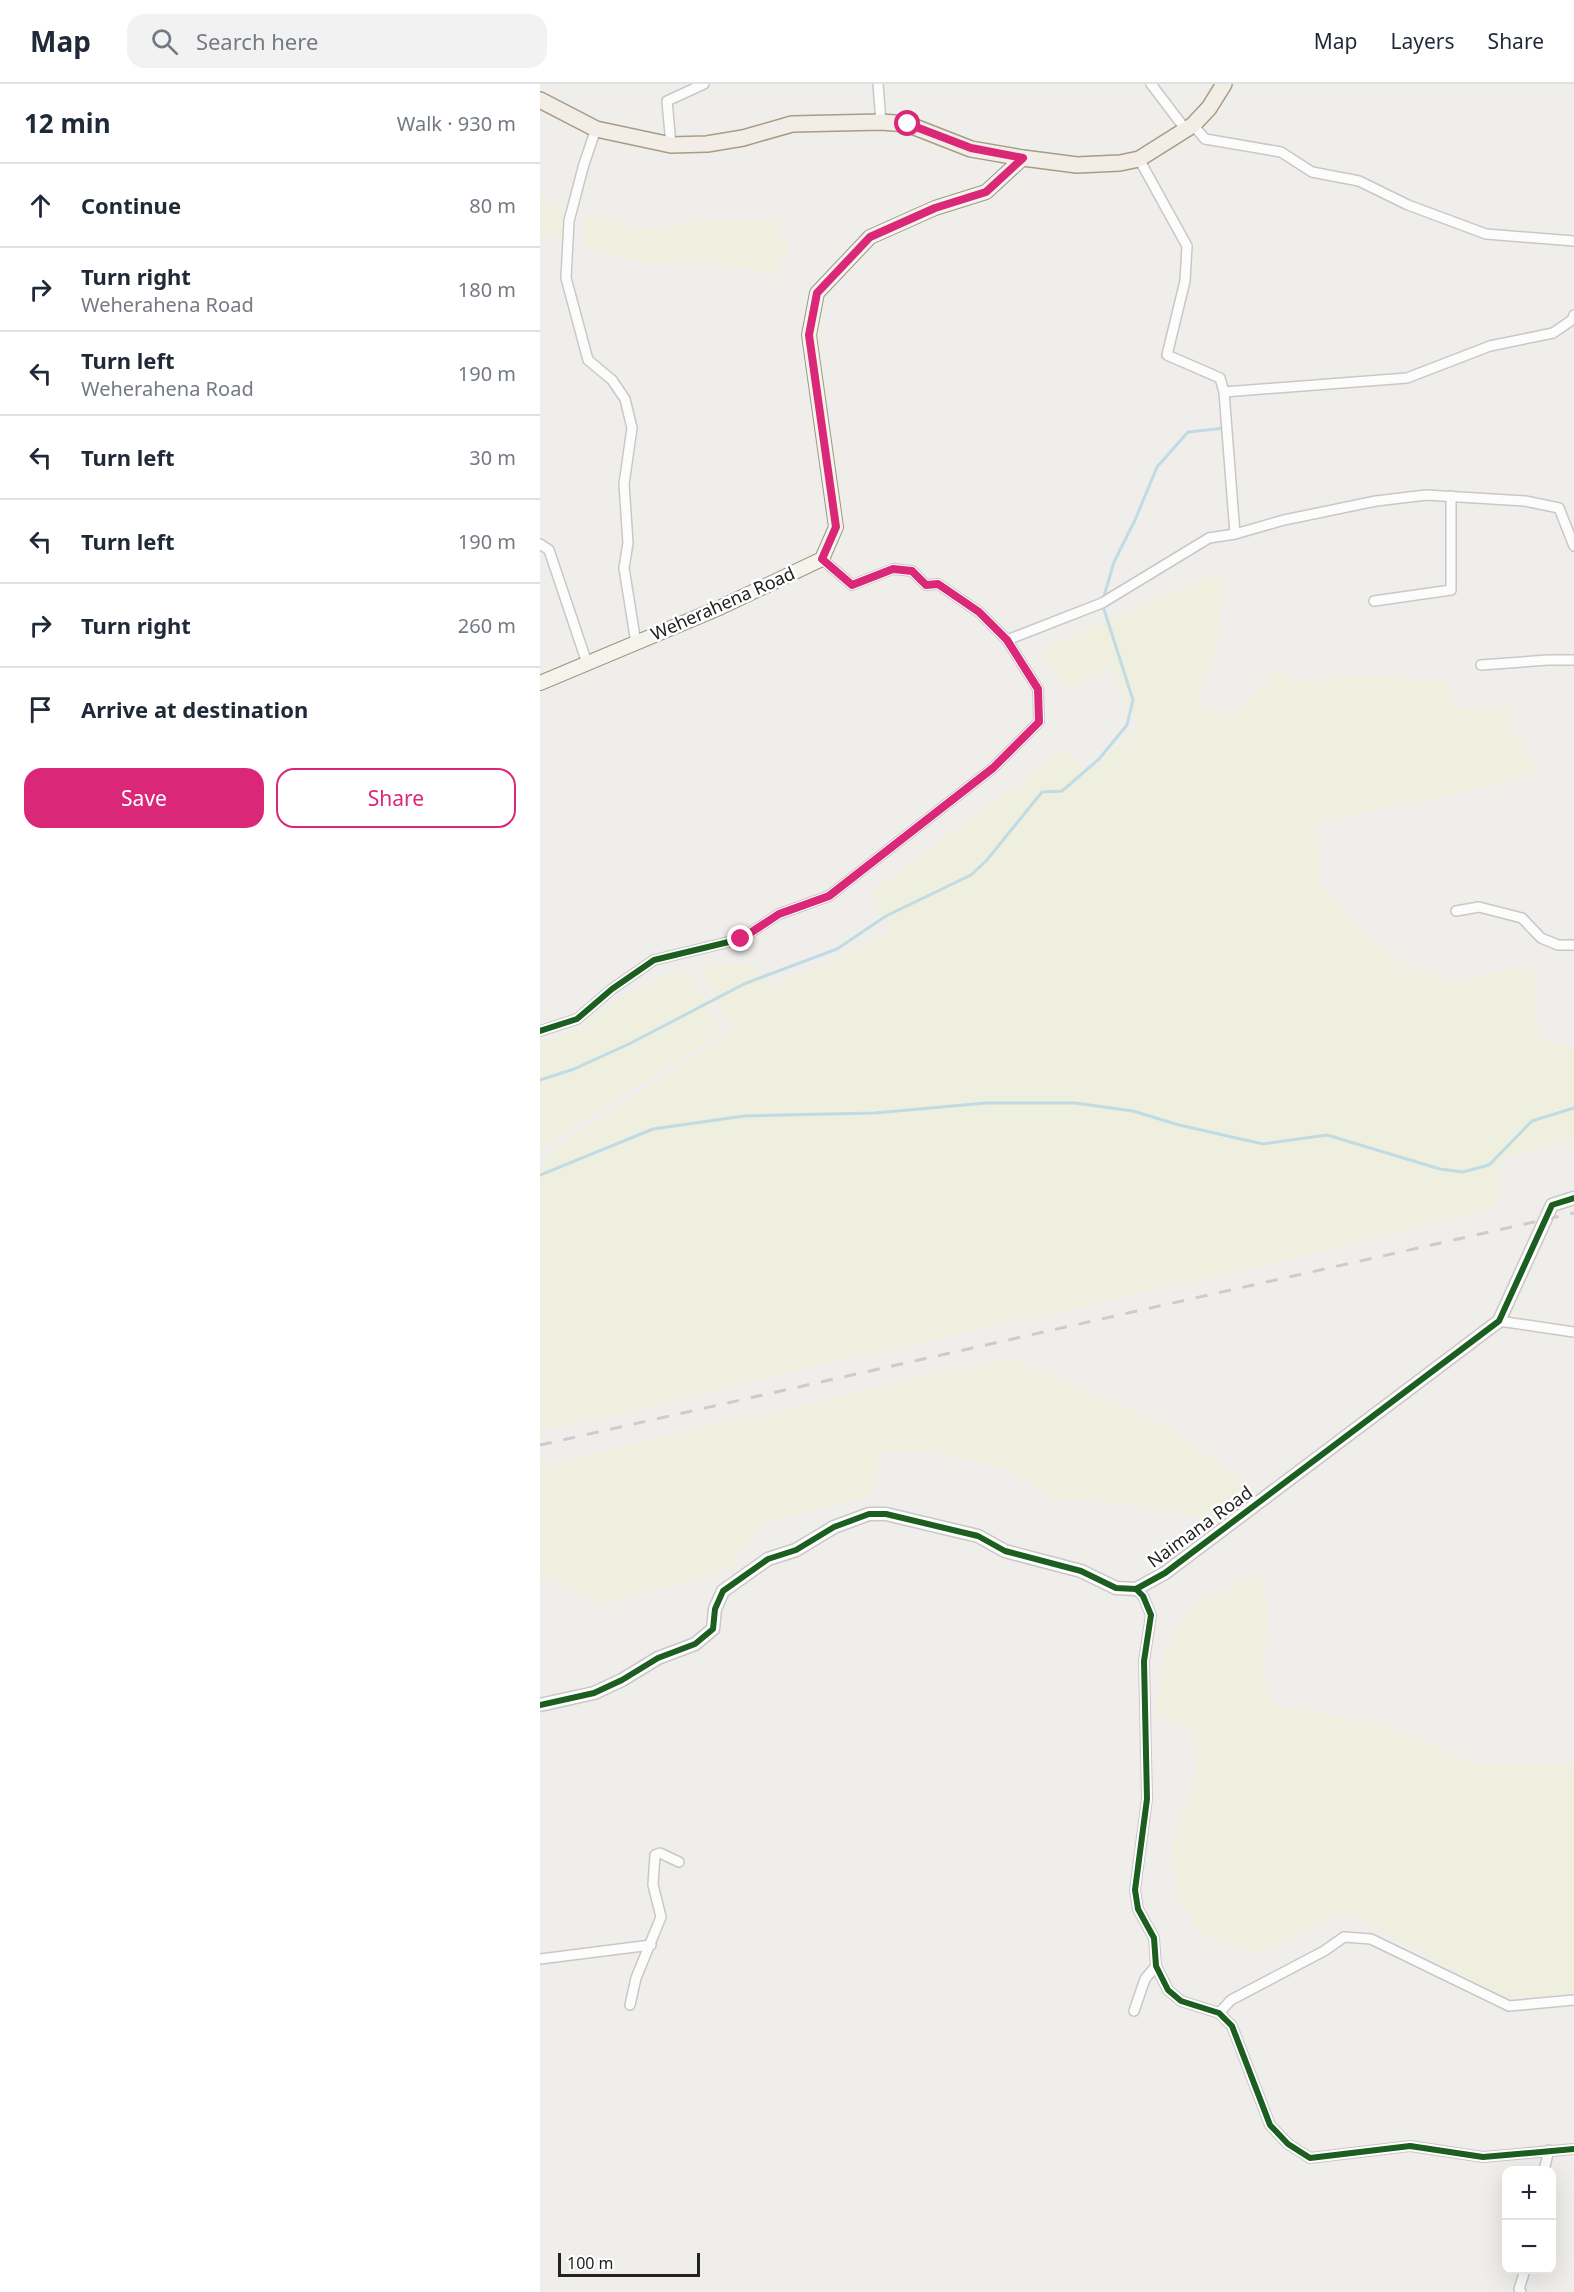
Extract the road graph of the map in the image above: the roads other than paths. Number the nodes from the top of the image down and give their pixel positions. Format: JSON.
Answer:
{"nodes":[{"id":1,"x":704,"y":84,"type":"edge"},
{"id":2,"x":878,"y":84,"type":"edge"},
{"id":3,"x":1151,"y":84,"type":"edge"},
{"id":4,"x":1224,"y":84,"type":"edge"},
{"id":5,"x":540,"y":100,"type":"edge"},
{"id":6,"x":880,"y":122,"type":"junction"},
{"id":7,"x":1190,"y":128,"type":"junction"},
{"id":8,"x":596,"y":129,"type":"junction"},
{"id":9,"x":671,"y":145,"type":"junction"},
{"id":10,"x":1023,"y":158,"type":"junction"},
{"id":11,"x":1139,"y":159,"type":"junction"},
{"id":12,"x":1574,"y":241,"type":"edge"},
{"id":13,"x":1574,"y":315,"type":"edge"},
{"id":14,"x":1224,"y":392,"type":"junction"},
{"id":15,"x":1451,"y":496,"type":"junction"},
{"id":16,"x":1235,"y":534,"type":"junction"},
{"id":17,"x":540,"y":544,"type":"edge"},
{"id":18,"x":1574,"y":546,"type":"edge"},
{"id":19,"x":822,"y":559,"type":"junction"},
{"id":20,"x":1374,"y":601,"type":"dead end"},
{"id":21,"x":1007,"y":640,"type":"junction"},
{"id":22,"x":636,"y":643,"type":"junction"},
{"id":23,"x":1574,"y":660,"type":"edge"},
{"id":24,"x":587,"y":663,"type":"junction"},
{"id":25,"x":1481,"y":664,"type":"dead end"},
{"id":26,"x":540,"y":683,"type":"edge"},
{"id":27,"x":1456,"y":911,"type":"dead end"},
{"id":28,"x":1574,"y":945,"type":"edge"},
{"id":29,"x":540,"y":1030,"type":"edge"},
{"id":30,"x":1574,"y":1198,"type":"edge"},
{"id":31,"x":1499,"y":1321,"type":"junction"},
{"id":32,"x":1574,"y":1332,"type":"edge"},
{"id":33,"x":1136,"y":1589,"type":"junction"},
{"id":34,"x":540,"y":1705,"type":"edge"},
{"id":35,"x":679,"y":1862,"type":"dead end"},
{"id":36,"x":651,"y":1945,"type":"junction"},
{"id":37,"x":540,"y":1959,"type":"edge"},
{"id":38,"x":1156,"y":1966,"type":"junction"},
{"id":39,"x":1574,"y":2000,"type":"edge"},
{"id":40,"x":630,"y":2005,"type":"dead end"},
{"id":41,"x":1134,"y":2011,"type":"dead end"},
{"id":42,"x":1219,"y":2013,"type":"junction"},
{"id":43,"x":1574,"y":2149,"type":"edge"},
{"id":44,"x":1549,"y":2150,"type":"junction"},
{"id":45,"x":1545,"y":2166,"type":"edge"},
{"id":46,"x":1524,"y":2274,"type":"edge"},
{"id":47,"x":1521,"y":2292,"type":"edge"}],
"edges":[{"from":1,"to":9,"type":"street"},
{"from":2,"to":6,"type":"street"},
{"from":3,"to":7,"type":"street"},
{"from":4,"to":7,"type":"main road"},
{"from":5,"to":8,"type":"main road"},
{"from":6,"to":9,"type":"main road"},
{"from":6,"to":10,"type":"main road"},
{"from":7,"to":11,"type":"main road"},
{"from":7,"to":12,"type":"street"},
{"from":8,"to":9,"type":"main road"},
{"from":8,"to":22,"type":"street"},
{"from":10,"to":11,"type":"main road"},
{"from":10,"to":19,"type":"main road"},
{"from":11,"to":14,"type":"street"},
{"from":13,"to":14,"type":"street"},
{"from":14,"to":16,"type":"street"},
{"from":15,"to":16,"type":"street"},
{"from":15,"to":18,"type":"street"},
{"from":15,"to":20,"type":"street"},
{"from":16,"to":21,"type":"street"},
{"from":17,"to":24,"type":"street"},
{"from":19,"to":21,"type":"street"},
{"from":19,"to":22,"type":"main road","name":"Weherahena Road"},
{"from":21,"to":29,"type":"street"},
{"from":22,"to":24,"type":"main road","name":"Weherahena Road"},
{"from":23,"to":25,"type":"street"},
{"from":24,"to":26,"type":"main road","name":"Weherahena Road"},
{"from":27,"to":28,"type":"street"},
{"from":30,"to":31,"type":"street","name":"Naimana Road"},
{"from":31,"to":32,"type":"street"},
{"from":31,"to":33,"type":"street","name":"Naimana Road"},
{"from":33,"to":34,"type":"street","name":"Naimana Road"},
{"from":33,"to":38,"type":"street"},
{"from":35,"to":36,"type":"street"},
{"from":36,"to":37,"type":"street"},
{"from":36,"to":40,"type":"street"},
{"from":38,"to":41,"type":"street"},
{"from":38,"to":42,"type":"street"},
{"from":39,"to":42,"type":"street"},
{"from":42,"to":44,"type":"street"},
{"from":43,"to":44,"type":"street"},
{"from":44,"to":45,"type":"street"},
{"from":46,"to":47,"type":"street"}]}
